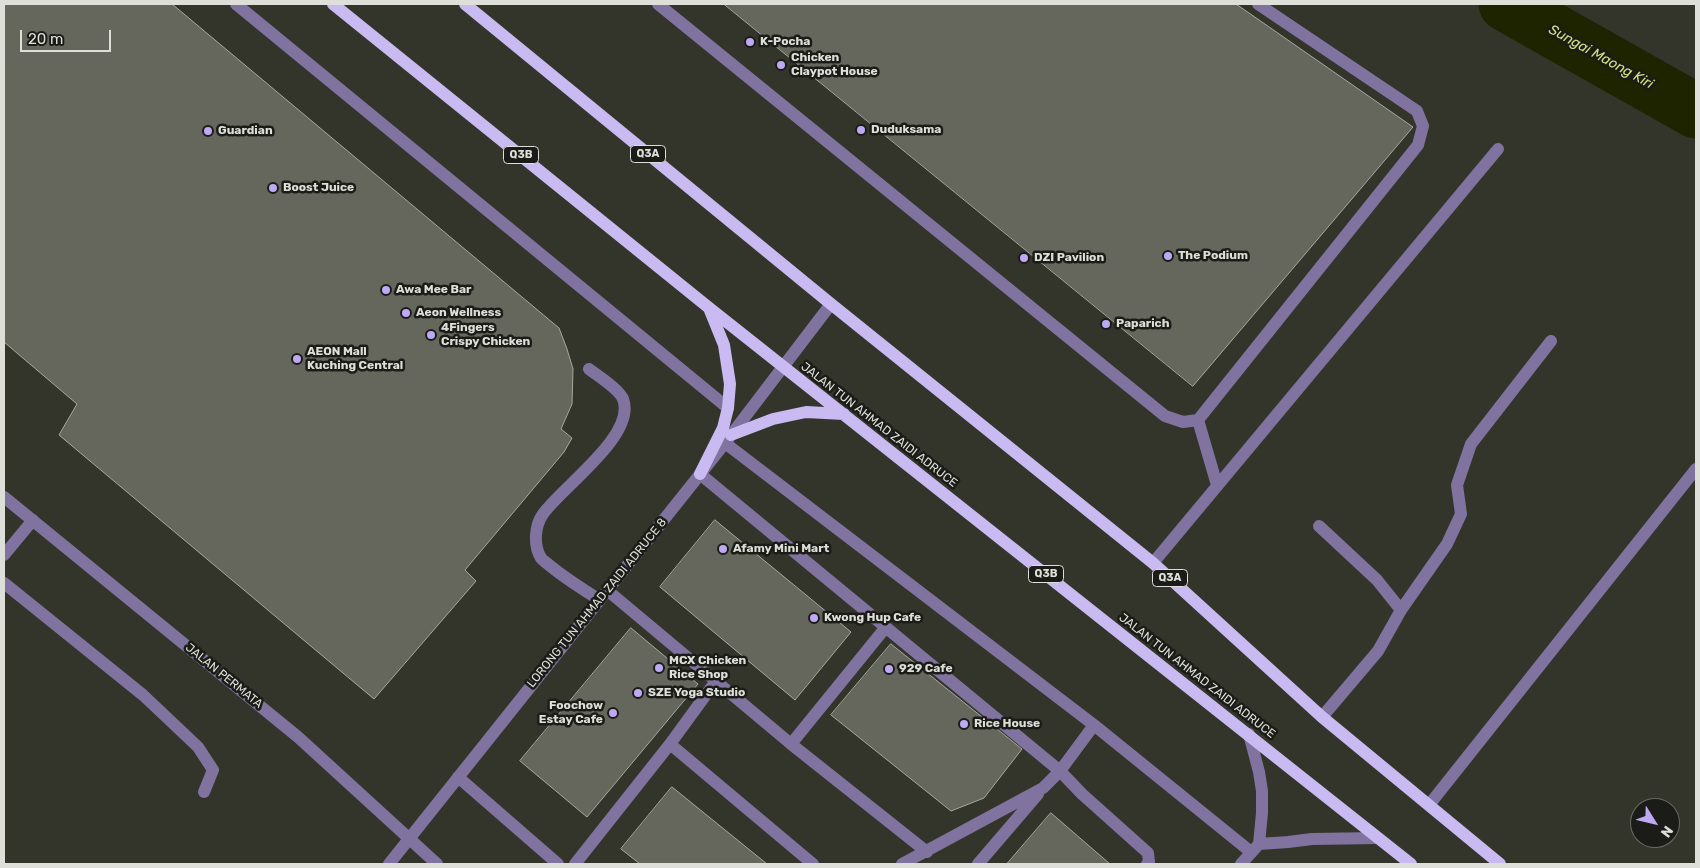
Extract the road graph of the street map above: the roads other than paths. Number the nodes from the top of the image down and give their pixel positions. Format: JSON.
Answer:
{"nodes":[{"id":1,"x":236,"y":4,"type":"edge"},
{"id":2,"x":333,"y":4,"type":"edge"},
{"id":3,"x":465,"y":4,"type":"edge"},
{"id":4,"x":658,"y":4,"type":"edge"},
{"id":5,"x":1258,"y":4,"type":"edge"},
{"id":6,"x":1498,"y":149,"type":"dead end"},
{"id":7,"x":831,"y":304,"type":"junction"},
{"id":8,"x":708,"y":307,"type":"junction"},
{"id":9,"x":1551,"y":340,"type":"dead end"},
{"id":10,"x":784,"y":366,"type":"junction"},
{"id":11,"x":589,"y":369,"type":"dead end"},
{"id":12,"x":728,"y":408,"type":"junction"},
{"id":13,"x":844,"y":414,"type":"junction"},
{"id":14,"x":1198,"y":420,"type":"junction"},
{"id":15,"x":728,"y":439,"type":"junction"},
{"id":16,"x":1696,"y":469,"type":"edge"},
{"id":17,"x":700,"y":474,"type":"junction"},
{"id":18,"x":1218,"y":484,"type":"junction"},
{"id":19,"x":4,"y":497,"type":"edge"},
{"id":20,"x":33,"y":520,"type":"junction"},
{"id":21,"x":1319,"y":526,"type":"dead end"},
{"id":22,"x":4,"y":555,"type":"edge"},
{"id":23,"x":1153,"y":563,"type":"junction"},
{"id":24,"x":4,"y":583,"type":"edge"},
{"id":25,"x":603,"y":595,"type":"junction"},
{"id":26,"x":1401,"y":610,"type":"junction"},
{"id":27,"x":886,"y":627,"type":"junction"},
{"id":28,"x":716,"y":681,"type":"junction"},
{"id":29,"x":1322,"y":717,"type":"junction"},
{"id":30,"x":1094,"y":725,"type":"junction"},
{"id":31,"x":1249,"y":734,"type":"junction"},
{"id":32,"x":670,"y":744,"type":"junction"},
{"id":33,"x":791,"y":744,"type":"junction"},
{"id":34,"x":1060,"y":771,"type":"junction"},
{"id":35,"x":458,"y":777,"type":"junction"},
{"id":36,"x":1043,"y":788,"type":"junction"},
{"id":37,"x":204,"y":792,"type":"dead end"},
{"id":38,"x":1429,"y":805,"type":"junction"},
{"id":39,"x":1378,"y":838,"type":"junction"},
{"id":40,"x":409,"y":839,"type":"junction"},
{"id":41,"x":1255,"y":848,"type":"junction"},
{"id":42,"x":927,"y":852,"type":"junction"},
{"id":43,"x":389,"y":864,"type":"edge"},
{"id":44,"x":437,"y":864,"type":"edge"},
{"id":45,"x":558,"y":864,"type":"edge"},
{"id":46,"x":575,"y":864,"type":"edge"},
{"id":47,"x":813,"y":864,"type":"edge"},
{"id":48,"x":902,"y":864,"type":"edge"},
{"id":49,"x":978,"y":864,"type":"edge"},
{"id":50,"x":1147,"y":864,"type":"edge"},
{"id":51,"x":1241,"y":864,"type":"edge"},
{"id":52,"x":1411,"y":864,"type":"edge"},
{"id":53,"x":1500,"y":864,"type":"edge"}],
"edges":[{"from":1,"to":12,"type":"street"},
{"from":2,"to":8,"type":"main road","name":"JALAN TUN AHMAD ZAIDI ADRUCE","number":"Q3B"},
{"from":3,"to":7,"type":"main road","number":"Q3A"},
{"from":4,"to":14,"type":"street"},
{"from":5,"to":14,"type":"street"},
{"from":6,"to":18,"type":"street"},
{"from":7,"to":10,"type":"street","name":"LORONG TUN AHMAD ZAIDI ADRUCE 8"},
{"from":7,"to":23,"type":"main road","number":"Q3A"},
{"from":8,"to":10,"type":"main road","name":"JALAN TUN AHMAD ZAIDI ADRUCE","number":"Q3B"},
{"from":8,"to":12,"type":"main road"},
{"from":9,"to":26,"type":"street"},
{"from":10,"to":13,"type":"main road","name":"JALAN TUN AHMAD ZAIDI ADRUCE","number":"Q3B"},
{"from":10,"to":15,"type":"street","name":"LORONG TUN AHMAD ZAIDI ADRUCE 8"},
{"from":11,"to":25,"type":"street"},
{"from":12,"to":17,"type":"main road"},
{"from":13,"to":15,"type":"main road"},
{"from":13,"to":31,"type":"main road","name":"JALAN TUN AHMAD ZAIDI ADRUCE","number":"Q3B"},
{"from":14,"to":18,"type":"street"},
{"from":15,"to":17,"type":"street","name":"LORONG TUN AHMAD ZAIDI ADRUCE 8"},
{"from":15,"to":30,"type":"street"},
{"from":16,"to":38,"type":"street"},
{"from":17,"to":25,"type":"street","name":"LORONG TUN AHMAD ZAIDI ADRUCE 8"},
{"from":17,"to":27,"type":"street"},
{"from":18,"to":23,"type":"street"},
{"from":19,"to":20,"type":"street","name":"JALAN PERMATA"},
{"from":20,"to":22,"type":"street"},
{"from":20,"to":40,"type":"street","name":"JALAN PERMATA"},
{"from":21,"to":26,"type":"street"},
{"from":23,"to":29,"type":"main road","number":"Q3A"},
{"from":24,"to":37,"type":"street"},
{"from":25,"to":28,"type":"street"},
{"from":25,"to":35,"type":"street","name":"LORONG TUN AHMAD ZAIDI ADRUCE 8"},
{"from":26,"to":29,"type":"street"},
{"from":27,"to":33,"type":"street"},
{"from":27,"to":34,"type":"street"},
{"from":28,"to":32,"type":"street"},
{"from":28,"to":33,"type":"street"},
{"from":29,"to":38,"type":"main road","number":"Q3A"},
{"from":30,"to":34,"type":"street"},
{"from":30,"to":41,"type":"street"},
{"from":31,"to":39,"type":"main road","name":"JALAN TUN AHMAD ZAIDI ADRUCE","number":"Q3B"},
{"from":31,"to":41,"type":"street"},
{"from":32,"to":46,"type":"street"},
{"from":32,"to":47,"type":"street"},
{"from":33,"to":42,"type":"street"},
{"from":34,"to":36,"type":"street"},
{"from":34,"to":50,"type":"street"},
{"from":35,"to":40,"type":"street","name":"LORONG TUN AHMAD ZAIDI ADRUCE 8"},
{"from":35,"to":45,"type":"street"},
{"from":36,"to":42,"type":"street"},
{"from":36,"to":49,"type":"street"},
{"from":38,"to":53,"type":"main road","number":"Q3A"},
{"from":39,"to":41,"type":"street"},
{"from":39,"to":52,"type":"main road","name":"JALAN TUN AHMAD ZAIDI ADRUCE","number":"Q3B"},
{"from":40,"to":43,"type":"street","name":"LORONG TUN AHMAD ZAIDI ADRUCE 8"},
{"from":40,"to":44,"type":"street","name":"JALAN PERMATA"},
{"from":41,"to":51,"type":"street"},
{"from":42,"to":48,"type":"street"}]}
